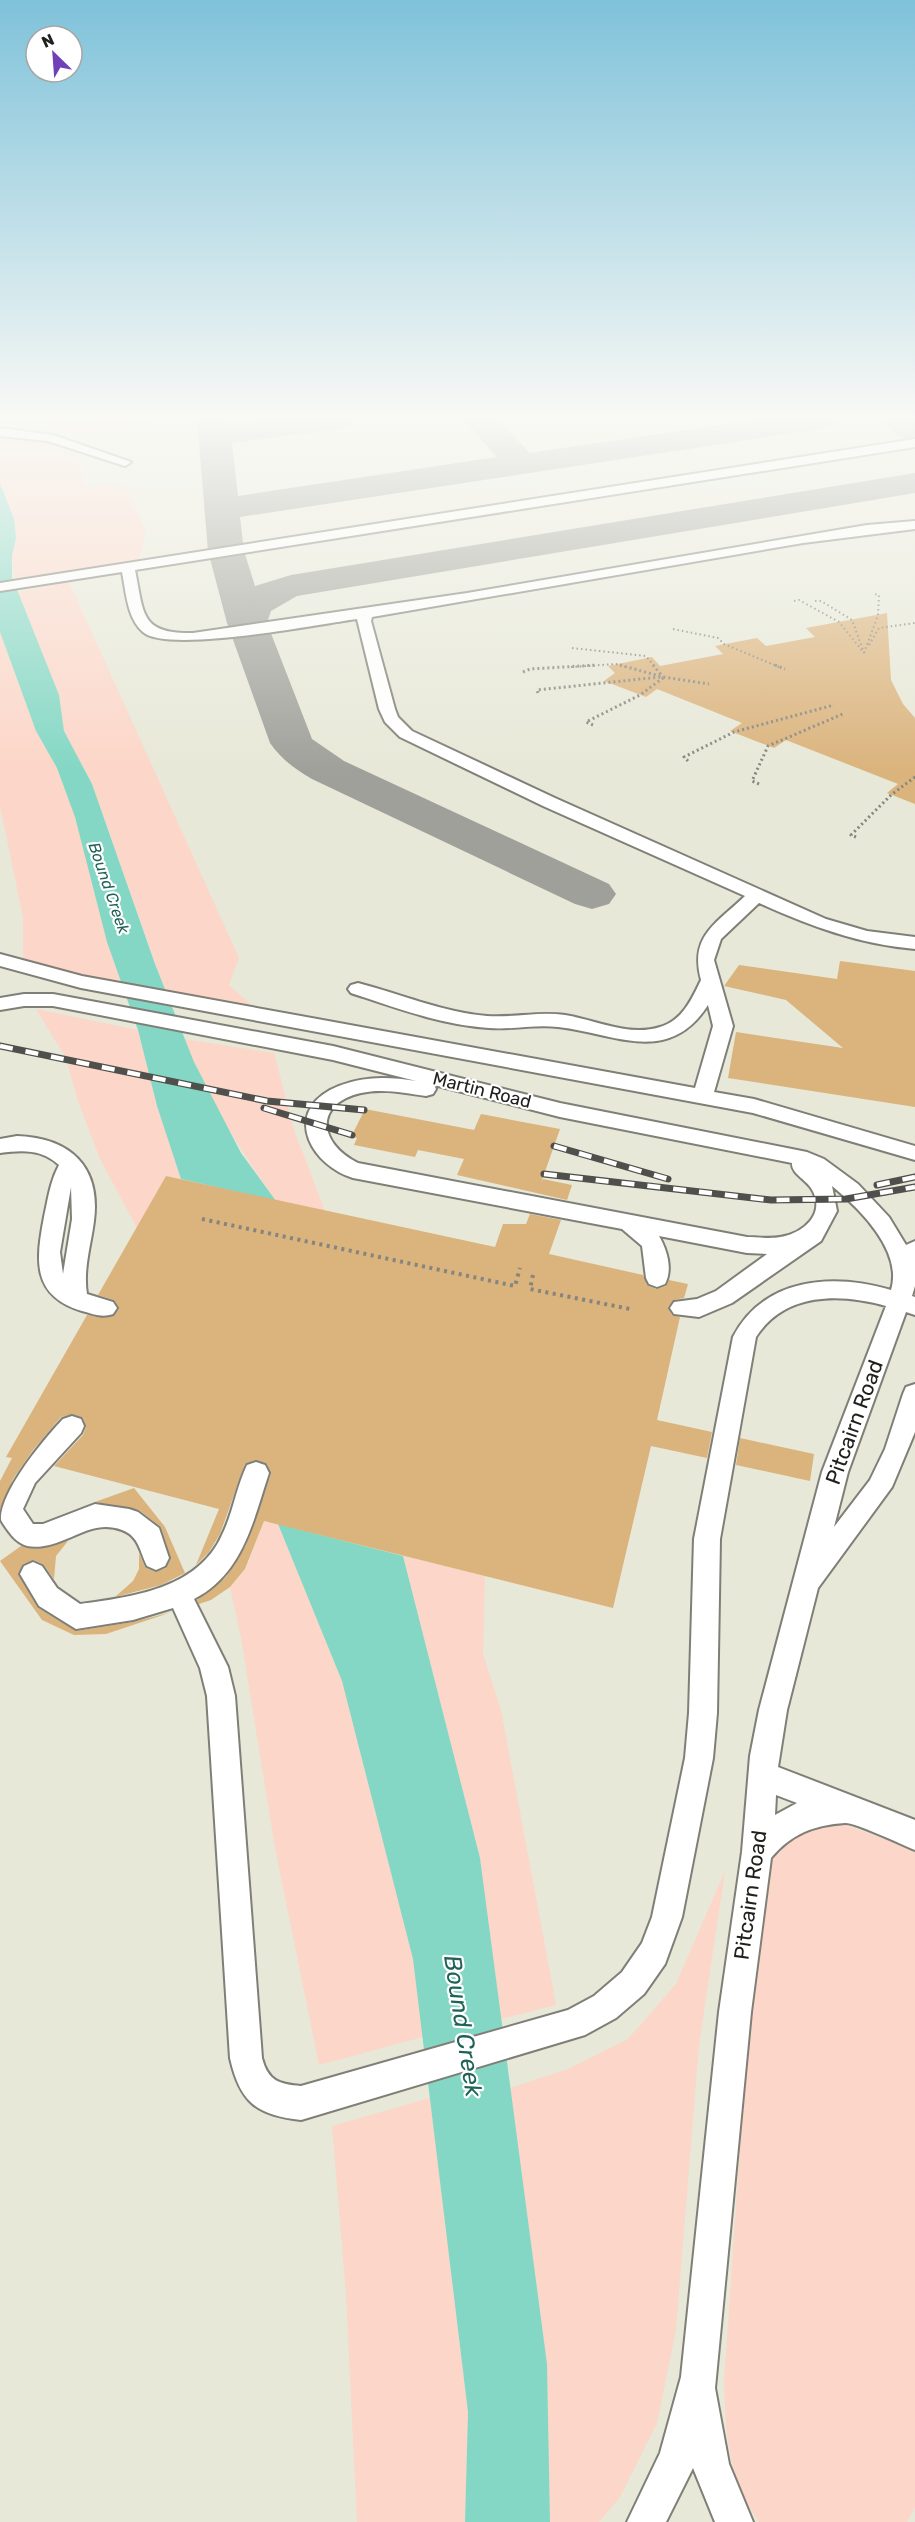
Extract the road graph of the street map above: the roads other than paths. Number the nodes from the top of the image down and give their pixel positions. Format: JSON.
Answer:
{"nodes":[{"id":1,"x":320,"y":537,"type":"edge"},
{"id":2,"x":815,"y":537,"type":"edge"},
{"id":3,"x":128,"y":567,"type":"junction"},
{"id":4,"x":0,"y":587,"type":"edge"},
{"id":5,"x":365,"y":614,"type":"junction"},
{"id":6,"x":757,"y":895,"type":"junction"},
{"id":7,"x":915,"y":943,"type":"edge"},
{"id":8,"x":0,"y":960,"type":"edge"},
{"id":9,"x":711,"y":980,"type":"junction"},
{"id":10,"x":358,"y":990,"type":"dead end"},
{"id":11,"x":0,"y":1004,"type":"edge"},
{"id":12,"x":704,"y":1096,"type":"junction"},
{"id":13,"x":592,"y":1117,"type":"junction"},
{"id":14,"x":0,"y":1146,"type":"edge"},
{"id":15,"x":770,"y":1150,"type":"junction"},
{"id":16,"x":915,"y":1153,"type":"edge"},
{"id":17,"x":623,"y":1220,"type":"junction"},
{"id":18,"x":813,"y":1235,"type":"junction"},
{"id":19,"x":915,"y":1249,"type":"edge"},
{"id":20,"x":906,"y":1277,"type":"junction"},
{"id":21,"x":657,"y":1278,"type":"dead end"},
{"id":22,"x":907,"y":1304,"type":"edge"},
{"id":23,"x":105,"y":1308,"type":"dead end"},
{"id":24,"x":682,"y":1308,"type":"dead end"},
{"id":25,"x":915,"y":1394,"type":"edge"},
{"id":26,"x":72,"y":1426,"type":"dead end"},
{"id":27,"x":256,"y":1473,"type":"dead end"},
{"id":28,"x":156,"y":1558,"type":"dead end"},
{"id":29,"x":33,"y":1574,"type":"dead end"},
{"id":30,"x":804,"y":1587,"type":"junction"},
{"id":31,"x":186,"y":1608,"type":"dead end"},
{"id":32,"x":764,"y":1776,"type":"junction"},
{"id":33,"x":848,"y":1810,"type":"junction"},
{"id":34,"x":915,"y":1835,"type":"edge"},
{"id":35,"x":757,"y":1852,"type":"junction"},
{"id":36,"x":699,"y":2377,"type":"junction"},
{"id":37,"x":646,"y":2522,"type":"edge"},
{"id":38,"x":734,"y":2522,"type":"edge"}],
"edges":[{"from":1,"to":3,"type":"street"},
{"from":2,"to":5,"type":"street"},
{"from":3,"to":4,"type":"street"},
{"from":3,"to":5,"type":"street"},
{"from":5,"to":6,"type":"street"},
{"from":6,"to":7,"type":"street"},
{"from":6,"to":9,"type":"street"},
{"from":8,"to":12,"type":"street"},
{"from":9,"to":10,"type":"street"},
{"from":9,"to":12,"type":"street"},
{"from":11,"to":13,"type":"street","name":"Martin Road"},
{"from":12,"to":16,"type":"street"},
{"from":13,"to":15,"type":"street","name":"Martin Road"},
{"from":13,"to":17,"type":"street"},
{"from":14,"to":23,"type":"street"},
{"from":15,"to":18,"type":"street"},
{"from":15,"to":20,"type":"street","name":"Martin Road"},
{"from":17,"to":18,"type":"street"},
{"from":17,"to":21,"type":"street"},
{"from":18,"to":24,"type":"street"},
{"from":19,"to":20,"type":"street","name":"Pitcairn Road"},
{"from":20,"to":22,"type":"street","name":"Pitcairn Road"},
{"from":22,"to":30,"type":"street","name":"Pitcairn Road"},
{"from":22,"to":31,"type":"street"},
{"from":25,"to":30,"type":"street"},
{"from":26,"to":28,"type":"street"},
{"from":27,"to":29,"type":"street"},
{"from":30,"to":32,"type":"street","name":"Pitcairn Road"},
{"from":32,"to":33,"type":"street"},
{"from":32,"to":35,"type":"street","name":"Pitcairn Road"},
{"from":33,"to":34,"type":"street"},
{"from":33,"to":35,"type":"street"},
{"from":35,"to":36,"type":"street","name":"Pitcairn Road"},
{"from":36,"to":37,"type":"street","name":"Pitcairn Road"},
{"from":36,"to":38,"type":"street"}]}
